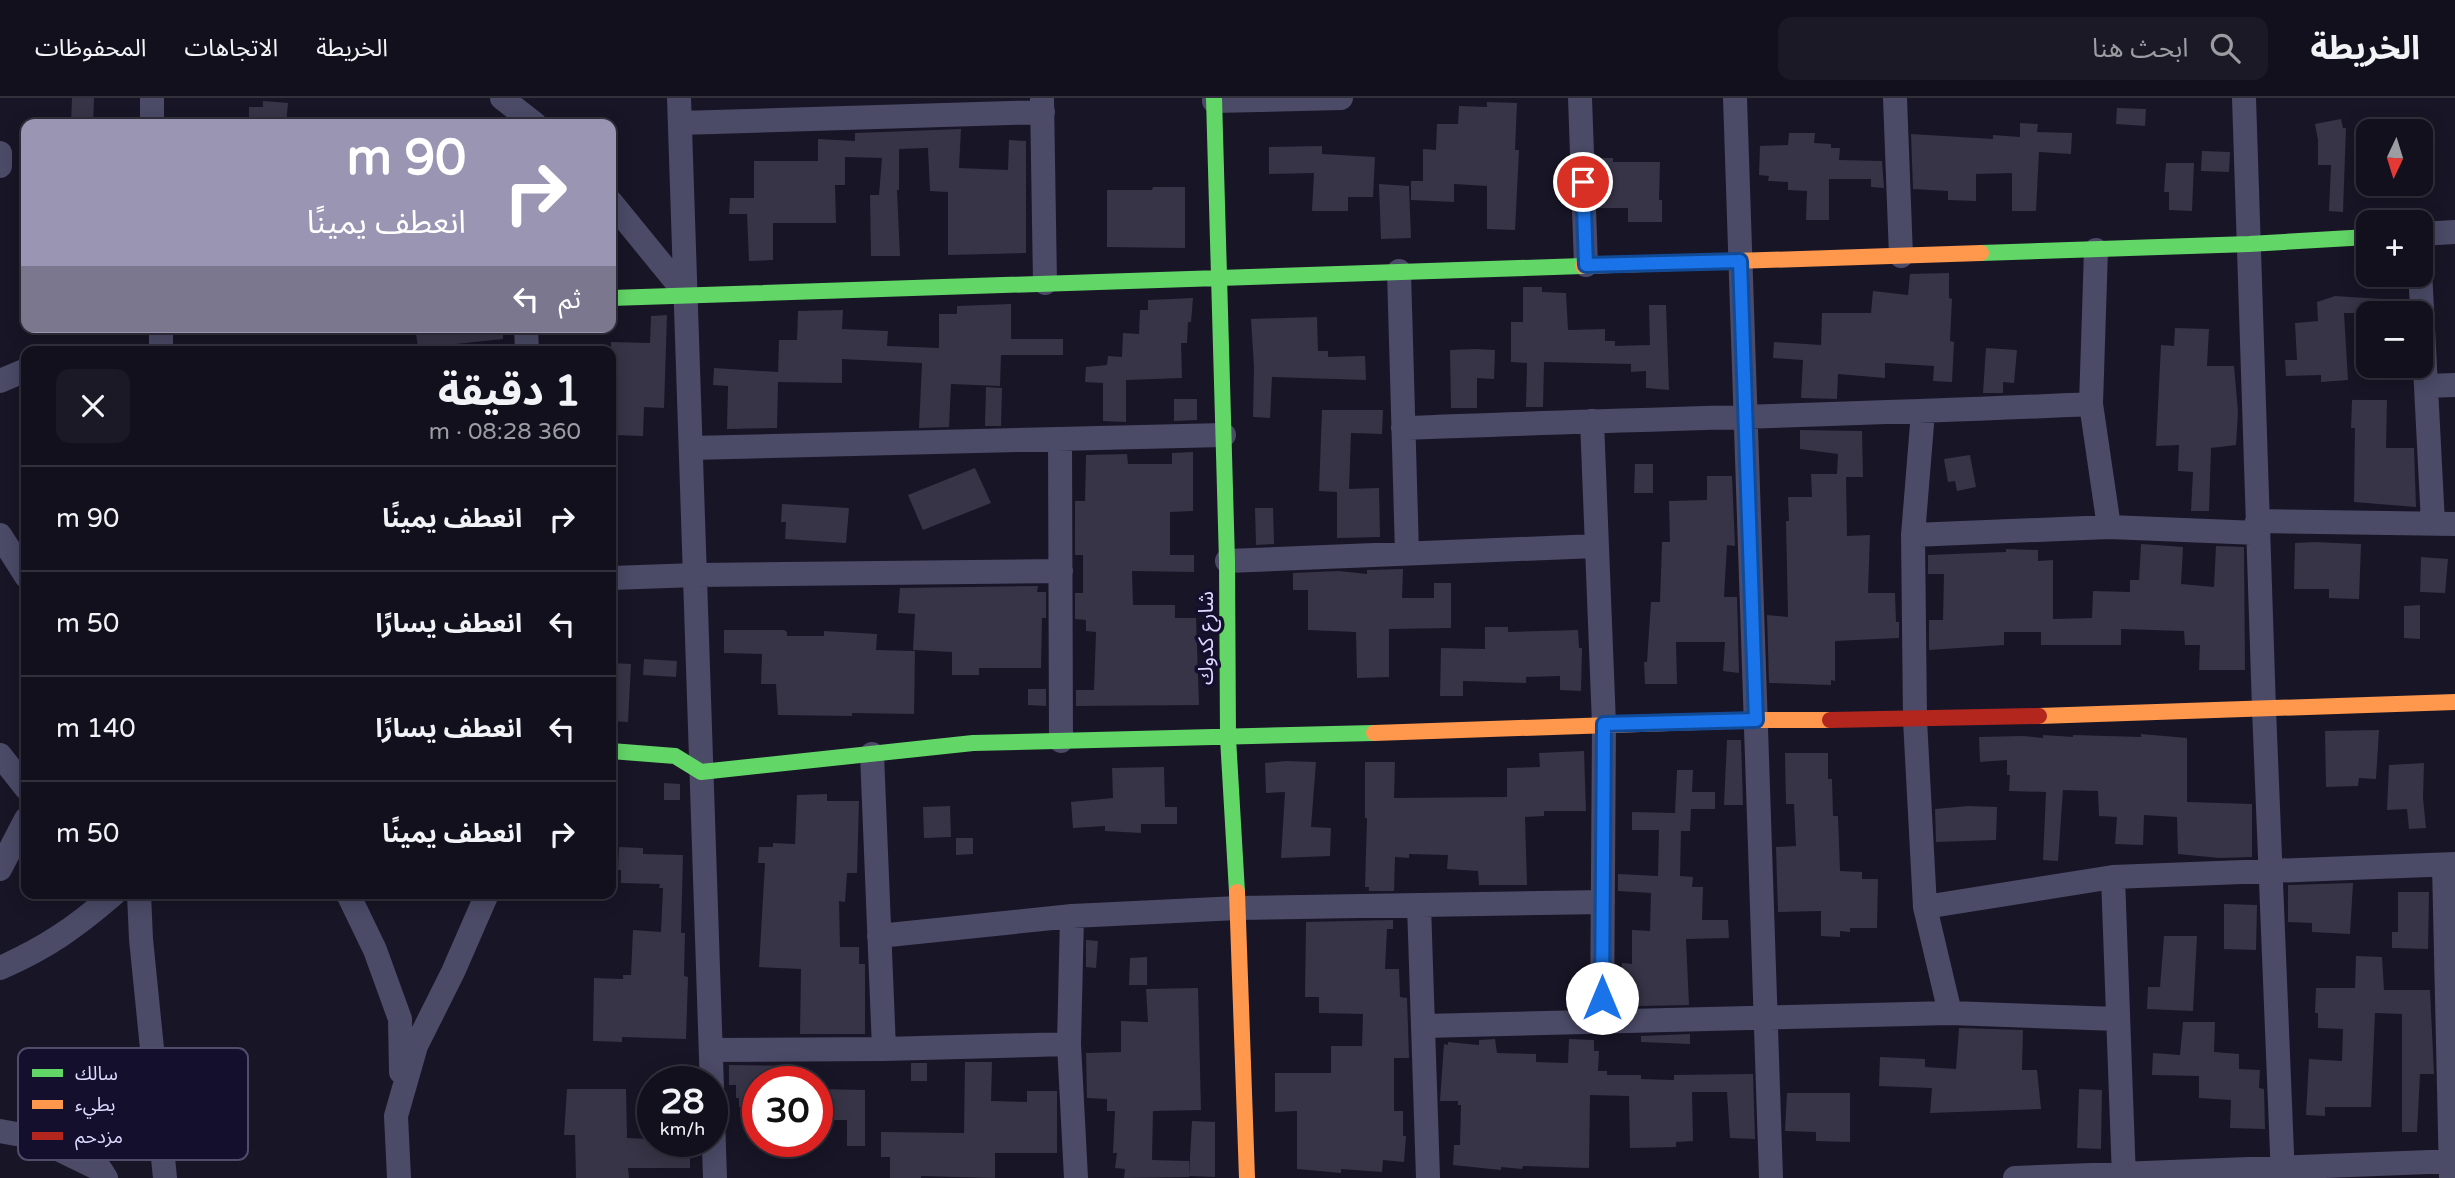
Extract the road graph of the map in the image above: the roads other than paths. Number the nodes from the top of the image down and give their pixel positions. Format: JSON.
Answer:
{"nodes":[{"id":1,"x":152,"y":98,"type":"edge"},
{"id":2,"x":502,"y":98,"type":"edge"},
{"id":3,"x":680,"y":98,"type":"edge"},
{"id":4,"x":1341,"y":98,"type":"edge"},
{"id":5,"x":1580,"y":98,"type":"edge"},
{"id":6,"x":1735,"y":98,"type":"edge"},
{"id":7,"x":1895,"y":98,"type":"edge"},
{"id":8,"x":2244,"y":98,"type":"edge"},
{"id":9,"x":1214,"y":100,"type":"edge"},
{"id":10,"x":1042,"y":105,"type":"edge"},
{"id":11,"x":838,"y":108,"type":"edge"},
{"id":12,"x":152,"y":119,"type":"edge"},
{"id":13,"x":529,"y":119,"type":"edge"},
{"id":14,"x":680,"y":124,"type":"junction"},
{"id":15,"x":0,"y":153,"type":"edge"},
{"id":16,"x":0,"y":166,"type":"edge"},
{"id":17,"x":616,"y":208,"type":"edge"},
{"id":18,"x":2455,"y":232,"type":"edge"},
{"id":19,"x":2433,"y":233,"type":"edge"},
{"id":20,"x":2356,"y":238,"type":"edge"},
{"id":21,"x":2249,"y":244,"type":"junction"},
{"id":22,"x":2096,"y":250,"type":"junction"},
{"id":23,"x":1901,"y":256,"type":"junction"},
{"id":24,"x":1740,"y":261,"type":"junction"},
{"id":25,"x":1586,"y":265,"type":"junction"},
{"id":26,"x":1399,"y":271,"type":"junction"},
{"id":27,"x":1219,"y":277,"type":"junction"},
{"id":28,"x":1045,"y":283,"type":"junction"},
{"id":29,"x":2421,"y":287,"type":"edge"},
{"id":30,"x":686,"y":294,"type":"junction"},
{"id":31,"x":616,"y":298,"type":"edge"},
{"id":32,"x":21,"y":372,"type":"edge"},
{"id":33,"x":0,"y":381,"type":"edge"},
{"id":34,"x":2455,"y":385,"type":"edge"},
{"id":35,"x":2426,"y":386,"type":"junction"},
{"id":36,"x":2091,"y":404,"type":"junction"},
{"id":37,"x":1923,"y":412,"type":"junction"},
{"id":38,"x":1746,"y":416,"type":"junction"},
{"id":39,"x":1592,"y":421,"type":"junction"},
{"id":40,"x":1404,"y":428,"type":"junction"},
{"id":41,"x":1224,"y":435,"type":"junction"},
{"id":42,"x":1060,"y":440,"type":"junction"},
{"id":43,"x":691,"y":448,"type":"junction"},
{"id":44,"x":2444,"y":524,"type":"edge"},
{"id":45,"x":2109,"y":527,"type":"junction"},
{"id":46,"x":2258,"y":527,"type":"junction"},
{"id":47,"x":0,"y":535,"type":"edge"},
{"id":48,"x":1913,"y":535,"type":"junction"},
{"id":49,"x":1596,"y":546,"type":"junction"},
{"id":50,"x":1408,"y":553,"type":"junction"},
{"id":51,"x":1227,"y":561,"type":"junction"},
{"id":52,"x":21,"y":568,"type":"edge"},
{"id":53,"x":1061,"y":571,"type":"junction"},
{"id":54,"x":696,"y":575,"type":"junction"},
{"id":55,"x":616,"y":578,"type":"edge"},
{"id":56,"x":2455,"y":702,"type":"edge"},
{"id":57,"x":2264,"y":709,"type":"junction"},
{"id":58,"x":1756,"y":720,"type":"junction"},
{"id":59,"x":1915,"y":720,"type":"junction"},
{"id":60,"x":1604,"y":724,"type":"junction"},
{"id":61,"x":1228,"y":738,"type":"junction"},
{"id":62,"x":1061,"y":741,"type":"junction"},
{"id":63,"x":616,"y":751,"type":"edge"},
{"id":64,"x":872,"y":754,"type":"junction"},
{"id":65,"x":0,"y":755,"type":"edge"},
{"id":66,"x":701,"y":772,"type":"junction"},
{"id":67,"x":21,"y":782,"type":"edge"},
{"id":68,"x":21,"y":829,"type":"edge"},
{"id":69,"x":2449,"y":865,"type":"edge"},
{"id":70,"x":0,"y":869,"type":"edge"},
{"id":71,"x":2272,"y":872,"type":"junction"},
{"id":72,"x":2113,"y":877,"type":"junction"},
{"id":73,"x":108,"y":899,"type":"edge"},
{"id":74,"x":139,"y":899,"type":"edge"},
{"id":75,"x":350,"y":899,"type":"edge"},
{"id":76,"x":484,"y":899,"type":"edge"},
{"id":77,"x":1603,"y":902,"type":"junction"},
{"id":78,"x":1419,"y":905,"type":"junction"},
{"id":79,"x":1925,"y":907,"type":"junction"},
{"id":80,"x":1238,"y":908,"type":"junction"},
{"id":81,"x":1072,"y":916,"type":"junction"},
{"id":82,"x":879,"y":936,"type":"junction"},
{"id":83,"x":0,"y":968,"type":"edge"},
{"id":84,"x":1950,"y":1013,"type":"junction"},
{"id":85,"x":1766,"y":1017,"type":"junction"},
{"id":86,"x":2118,"y":1018,"type":"junction"},
{"id":87,"x":1602,"y":1021,"type":"junction"},
{"id":88,"x":1424,"y":1026,"type":"junction"},
{"id":89,"x":1069,"y":1044,"type":"junction"},
{"id":90,"x":152,"y":1048,"type":"edge"},
{"id":91,"x":884,"y":1049,"type":"junction"},
{"id":92,"x":712,"y":1050,"type":"junction"},
{"id":93,"x":396,"y":1116,"type":"junction"},
{"id":94,"x":0,"y":1131,"type":"edge"},
{"id":95,"x":18,"y":1134,"type":"edge"},
{"id":96,"x":80,"y":1160,"type":"edge"},
{"id":97,"x":2452,"y":1167,"type":"edge"},
{"id":98,"x":2283,"y":1174,"type":"edge"},
{"id":99,"x":2124,"y":1176,"type":"edge"},
{"id":100,"x":106,"y":1178,"type":"edge"},
{"id":101,"x":400,"y":1178,"type":"edge"},
{"id":102,"x":715,"y":1178,"type":"edge"},
{"id":103,"x":1076,"y":1178,"type":"edge"},
{"id":104,"x":1247,"y":1178,"type":"edge"},
{"id":105,"x":1428,"y":1178,"type":"edge"},
{"id":106,"x":1771,"y":1178,"type":"edge"},
{"id":107,"x":2015,"y":1178,"type":"edge"}],
"edges":[{"from":1,"to":12,"type":"street"},
{"from":2,"to":13,"type":"street"},
{"from":3,"to":14,"type":"street"},
{"from":4,"to":9,"type":"street"},
{"from":5,"to":25,"type":"street"},
{"from":6,"to":24,"type":"street"},
{"from":7,"to":23,"type":"street"},
{"from":8,"to":21,"type":"street"},
{"from":9,"to":27,"type":"street","name":"شارع كدوك"},
{"from":10,"to":11,"type":"street"},
{"from":10,"to":28,"type":"street"},
{"from":11,"to":14,"type":"street"},
{"from":14,"to":30,"type":"street"},
{"from":15,"to":16,"type":"street"},
{"from":17,"to":30,"type":"street"},
{"from":18,"to":19,"type":"street"},
{"from":20,"to":21,"type":"street"},
{"from":21,"to":22,"type":"street"},
{"from":21,"to":46,"type":"street"},
{"from":22,"to":23,"type":"street"},
{"from":22,"to":36,"type":"street"},
{"from":23,"to":24,"type":"street"},
{"from":24,"to":25,"type":"street"},
{"from":24,"to":38,"type":"street"},
{"from":25,"to":26,"type":"street"},
{"from":26,"to":27,"type":"street"},
{"from":26,"to":40,"type":"street"},
{"from":27,"to":28,"type":"street"},
{"from":27,"to":41,"type":"street","name":"شارع كدوك"},
{"from":28,"to":30,"type":"street"},
{"from":29,"to":35,"type":"street"},
{"from":30,"to":31,"type":"street"},
{"from":30,"to":43,"type":"street"},
{"from":32,"to":33,"type":"street"},
{"from":34,"to":35,"type":"street"},
{"from":35,"to":44,"type":"street"},
{"from":36,"to":37,"type":"street"},
{"from":36,"to":45,"type":"street"},
{"from":37,"to":38,"type":"street"},
{"from":37,"to":48,"type":"street"},
{"from":38,"to":39,"type":"street"},
{"from":38,"to":58,"type":"street"},
{"from":39,"to":40,"type":"street"},
{"from":39,"to":49,"type":"street"},
{"from":40,"to":50,"type":"street"},
{"from":41,"to":42,"type":"street"},
{"from":41,"to":51,"type":"street","name":"شارع كدوك"},
{"from":42,"to":43,"type":"street"},
{"from":42,"to":53,"type":"street"},
{"from":43,"to":54,"type":"street"},
{"from":44,"to":46,"type":"street"},
{"from":45,"to":46,"type":"street"},
{"from":45,"to":48,"type":"street"},
{"from":46,"to":57,"type":"street"},
{"from":47,"to":52,"type":"street"},
{"from":48,"to":59,"type":"street"},
{"from":49,"to":50,"type":"street"},
{"from":49,"to":60,"type":"street"},
{"from":50,"to":51,"type":"street"},
{"from":51,"to":61,"type":"street","name":"شارع كدوك"},
{"from":53,"to":54,"type":"street"},
{"from":53,"to":62,"type":"street"},
{"from":54,"to":55,"type":"street"},
{"from":54,"to":66,"type":"street"},
{"from":56,"to":57,"type":"street"},
{"from":57,"to":59,"type":"street"},
{"from":57,"to":71,"type":"street"},
{"from":58,"to":59,"type":"street"},
{"from":58,"to":60,"type":"street"},
{"from":58,"to":85,"type":"street"},
{"from":59,"to":79,"type":"street"},
{"from":60,"to":61,"type":"street"},
{"from":60,"to":77,"type":"street"},
{"from":61,"to":62,"type":"street"},
{"from":61,"to":80,"type":"street","name":"شارع كدوك"},
{"from":62,"to":64,"type":"street"},
{"from":63,"to":66,"type":"street"},
{"from":64,"to":66,"type":"street"},
{"from":64,"to":82,"type":"street"},
{"from":65,"to":67,"type":"street"},
{"from":66,"to":92,"type":"street"},
{"from":68,"to":70,"type":"street"},
{"from":69,"to":71,"type":"street"},
{"from":69,"to":97,"type":"street"},
{"from":71,"to":72,"type":"street"},
{"from":71,"to":98,"type":"street"},
{"from":72,"to":79,"type":"street"},
{"from":72,"to":86,"type":"street"},
{"from":73,"to":83,"type":"street"},
{"from":74,"to":90,"type":"street"},
{"from":75,"to":93,"type":"street"},
{"from":76,"to":93,"type":"street"},
{"from":77,"to":78,"type":"street"},
{"from":77,"to":87,"type":"street"},
{"from":78,"to":80,"type":"street"},
{"from":78,"to":88,"type":"street"},
{"from":79,"to":84,"type":"street"},
{"from":80,"to":81,"type":"street"},
{"from":80,"to":104,"type":"street","name":"شارع كدوك"},
{"from":81,"to":82,"type":"street"},
{"from":81,"to":89,"type":"street"},
{"from":82,"to":91,"type":"street"},
{"from":84,"to":85,"type":"street"},
{"from":84,"to":86,"type":"street"},
{"from":85,"to":87,"type":"street"},
{"from":85,"to":106,"type":"street"},
{"from":86,"to":99,"type":"street"},
{"from":87,"to":88,"type":"street"},
{"from":88,"to":105,"type":"street"},
{"from":89,"to":91,"type":"street"},
{"from":89,"to":103,"type":"street"},
{"from":91,"to":92,"type":"street"},
{"from":92,"to":102,"type":"street"},
{"from":93,"to":101,"type":"street"},
{"from":94,"to":95,"type":"street"},
{"from":96,"to":100,"type":"street"},
{"from":97,"to":98,"type":"street"},
{"from":98,"to":99,"type":"street"},
{"from":99,"to":107,"type":"street"}]}
